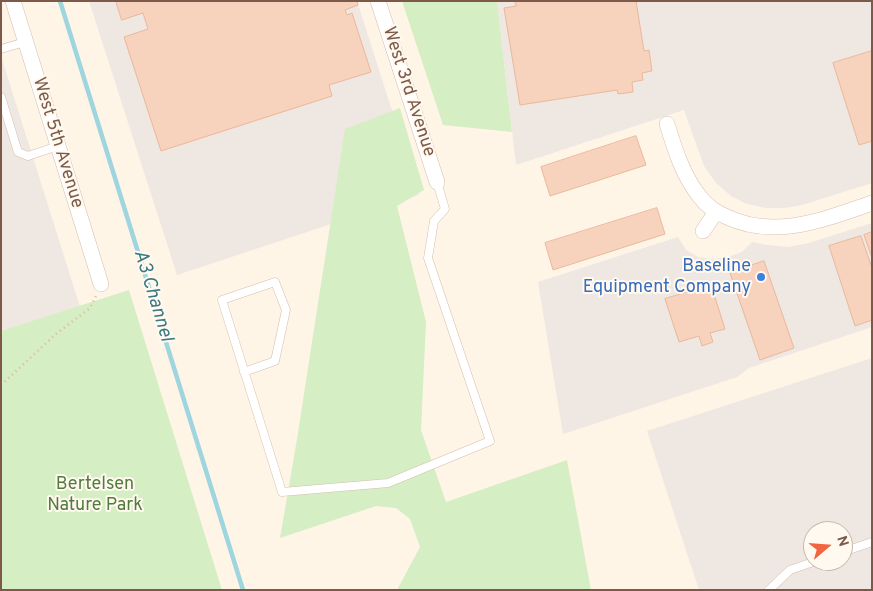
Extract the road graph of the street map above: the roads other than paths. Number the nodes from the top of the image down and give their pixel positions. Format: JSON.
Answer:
{"nodes":[{"id":1,"x":13,"y":1,"type":"edge"},
{"id":2,"x":378,"y":1,"type":"edge"},
{"id":3,"x":25,"y":42,"type":"junction"},
{"id":4,"x":1,"y":49,"type":"edge"},
{"id":5,"x":1,"y":97,"type":"edge"},
{"id":6,"x":667,"y":124,"type":"dead end"},
{"id":7,"x":58,"y":146,"type":"junction"},
{"id":8,"x":437,"y":182,"type":"joint"},
{"id":9,"x":872,"y":203,"type":"edge"},
{"id":10,"x":716,"y":212,"type":"junction"},
{"id":11,"x":703,"y":231,"type":"dead end"},
{"id":12,"x":101,"y":284,"type":"road end"},
{"id":13,"x":244,"y":372,"type":"junction"},
{"id":14,"x":872,"y":542,"type":"edge"},
{"id":15,"x":853,"y":549,"type":"edge"},
{"id":16,"x":803,"y":566,"type":"edge"},
{"id":17,"x":769,"y":590,"type":"edge"}],
"edges":[{"from":1,"to":3,"type":"street","name":"West 5th Avenue"},
{"from":2,"to":8,"type":"street","name":"West 3rd Avenue"},
{"from":3,"to":4,"type":"lane"},
{"from":3,"to":7,"type":"street","name":"West 5th Avenue"},
{"from":5,"to":7,"type":"lane"},
{"from":6,"to":10,"type":"street"},
{"from":7,"to":12,"type":"street","name":"West 5th Avenue"},
{"from":8,"to":13,"type":"lane"},
{"from":9,"to":10,"type":"street"},
{"from":10,"to":11,"type":"street"},
{"from":13,"to":13,"type":"lane"},
{"from":14,"to":15,"type":"lane"},
{"from":16,"to":17,"type":"lane"}]}
